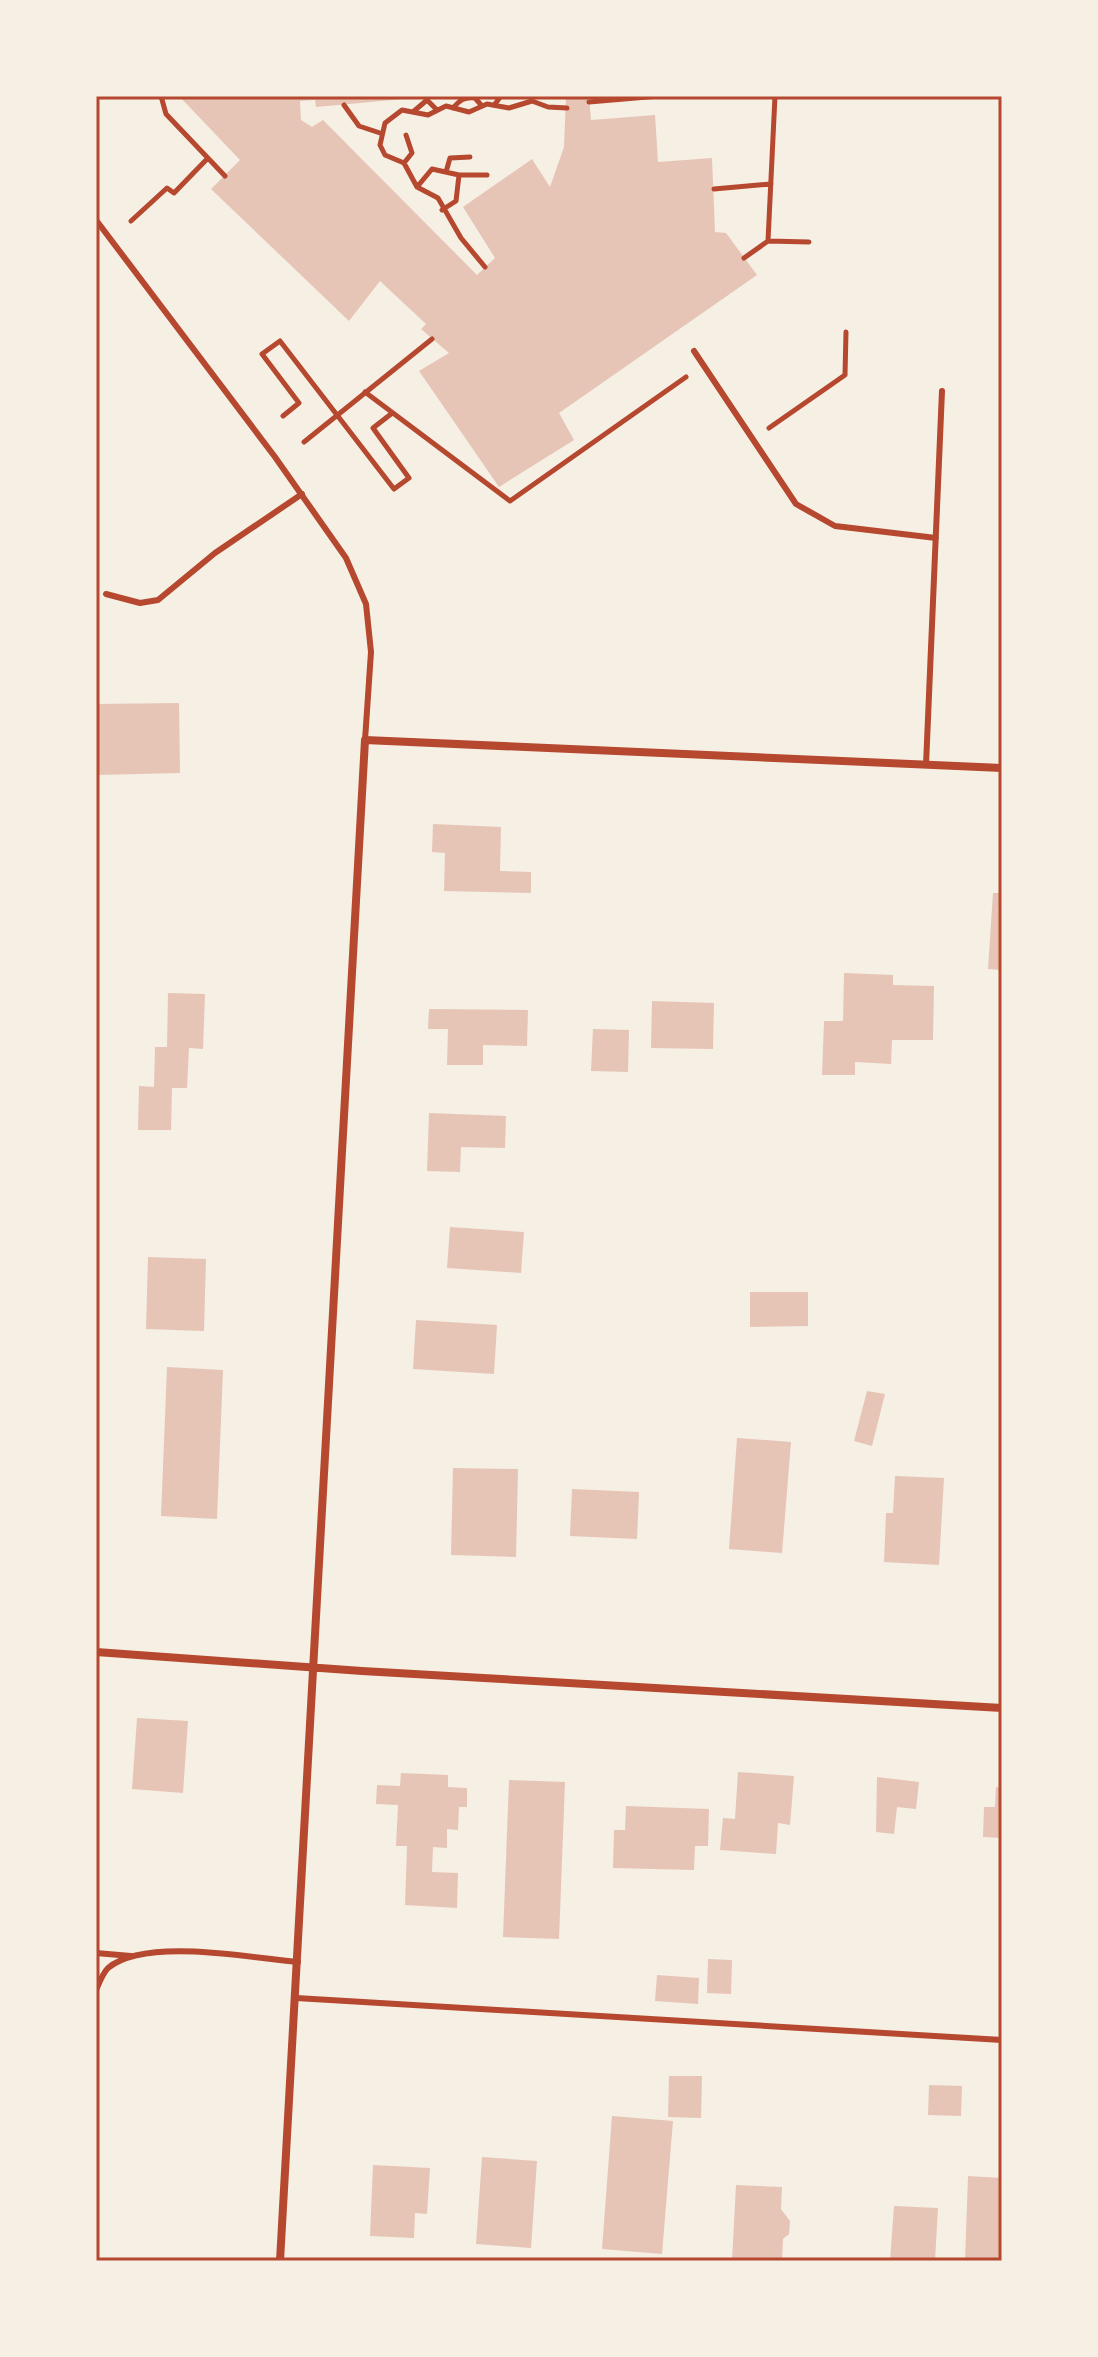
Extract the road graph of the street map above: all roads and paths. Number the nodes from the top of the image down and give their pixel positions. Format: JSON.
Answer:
{"nodes":[{"id":1,"x":161,"y":96,"type":"edge"},
{"id":2,"x":501,"y":96,"type":"edge"},
{"id":3,"x":659,"y":96,"type":"edge"},
{"id":4,"x":775,"y":96,"type":"edge"},
{"id":5,"x":515,"y":97,"type":"edge"},
{"id":6,"x":589,"y":102,"type":"dead end"},
{"id":7,"x":495,"y":104,"type":"junction"},
{"id":8,"x":520,"y":104,"type":"junction"},
{"id":9,"x":344,"y":105,"type":"dead end"},
{"id":10,"x":482,"y":106,"type":"junction"},
{"id":11,"x":453,"y":108,"type":"junction"},
{"id":12,"x":567,"y":108,"type":"dead end"},
{"id":13,"x":437,"y":110,"type":"junction"},
{"id":14,"x":414,"y":111,"type":"junction"},
{"id":15,"x":380,"y":133,"type":"junction"},
{"id":16,"x":406,"y":135,"type":"dead end"},
{"id":17,"x":470,"y":157,"type":"dead end"},
{"id":18,"x":208,"y":158,"type":"junction"},
{"id":19,"x":404,"y":163,"type":"junction"},
{"id":20,"x":446,"y":172,"type":"junction"},
{"id":21,"x":459,"y":175,"type":"junction"},
{"id":22,"x":487,"y":175,"type":"dead end"},
{"id":23,"x":225,"y":176,"type":"dead end"},
{"id":24,"x":771,"y":184,"type":"junction"},
{"id":25,"x":417,"y":187,"type":"junction"},
{"id":26,"x":714,"y":189,"type":"dead end"},
{"id":27,"x":442,"y":210,"type":"junction"},
{"id":28,"x":96,"y":220,"type":"edge"},
{"id":29,"x":131,"y":221,"type":"dead end"},
{"id":30,"x":768,"y":241,"type":"junction"},
{"id":31,"x":809,"y":242,"type":"dead end"},
{"id":32,"x":744,"y":258,"type":"dead end"},
{"id":33,"x":485,"y":267,"type":"dead end"},
{"id":34,"x":846,"y":332,"type":"dead end"},
{"id":35,"x":432,"y":339,"type":"dead end"},
{"id":36,"x":694,"y":351,"type":"dead end"},
{"id":37,"x":703,"y":365,"type":"junction"},
{"id":38,"x":942,"y":391,"type":"dead end"},
{"id":39,"x":365,"y":392,"type":"junction"},
{"id":40,"x":391,"y":414,"type":"junction"},
{"id":41,"x":283,"y":416,"type":"dead end"},
{"id":42,"x":335,"y":416,"type":"junction"},
{"id":43,"x":754,"y":440,"type":"junction"},
{"id":44,"x":304,"y":442,"type":"dead end"},
{"id":45,"x":302,"y":494,"type":"junction"},
{"id":46,"x":936,"y":538,"type":"junction"},
{"id":47,"x":106,"y":594,"type":"dead end"},
{"id":48,"x":365,"y":740,"type":"junction"},
{"id":49,"x":926,"y":765,"type":"junction"},
{"id":50,"x":1002,"y":768,"type":"edge"},
{"id":51,"x":96,"y":1652,"type":"edge"},
{"id":52,"x":315,"y":1669,"type":"junction"},
{"id":53,"x":1002,"y":1708,"type":"edge"},
{"id":54,"x":96,"y":1953,"type":"edge"},
{"id":55,"x":131,"y":1956,"type":"junction"},
{"id":56,"x":298,"y":1962,"type":"junction"},
{"id":57,"x":96,"y":1990,"type":"edge"},
{"id":58,"x":296,"y":1998,"type":"junction"},
{"id":59,"x":1002,"y":2040,"type":"edge"},
{"id":60,"x":280,"y":2261,"type":"edge"}],
"edges":[{"from":1,"to":18,"type":"path"},
{"from":2,"to":7,"type":"path"},
{"from":3,"to":6,"type":"path"},
{"from":4,"to":24,"type":"path"},
{"from":5,"to":8,"type":"path"},
{"from":7,"to":8,"type":"path"},
{"from":7,"to":10,"type":"path"},
{"from":8,"to":12,"type":"path"},
{"from":9,"to":15,"type":"path"},
{"from":10,"to":11,"type":"path"},
{"from":10,"to":11,"type":"path"},
{"from":11,"to":13,"type":"path"},
{"from":13,"to":14,"type":"path"},
{"from":13,"to":14,"type":"path"},
{"from":14,"to":15,"type":"path"},
{"from":15,"to":19,"type":"path"},
{"from":16,"to":19,"type":"path"},
{"from":17,"to":20,"type":"path"},
{"from":18,"to":23,"type":"path"},
{"from":18,"to":29,"type":"path"},
{"from":19,"to":25,"type":"path"},
{"from":20,"to":21,"type":"path"},
{"from":20,"to":25,"type":"path"},
{"from":21,"to":22,"type":"path"},
{"from":21,"to":27,"type":"path"},
{"from":24,"to":26,"type":"path"},
{"from":24,"to":30,"type":"path"},
{"from":25,"to":27,"type":"path"},
{"from":27,"to":33,"type":"path"},
{"from":28,"to":45,"type":"lane"},
{"from":30,"to":31,"type":"path"},
{"from":30,"to":32,"type":"path"},
{"from":34,"to":43,"type":"path"},
{"from":35,"to":39,"type":"path"},
{"from":36,"to":37,"type":"lane"},
{"from":37,"to":40,"type":"path"},
{"from":37,"to":43,"type":"lane"},
{"from":38,"to":46,"type":"lane"},
{"from":39,"to":40,"type":"path"},
{"from":39,"to":42,"type":"path"},
{"from":40,"to":42,"type":"path"},
{"from":41,"to":42,"type":"path"},
{"from":42,"to":44,"type":"path"},
{"from":43,"to":46,"type":"lane"},
{"from":45,"to":47,"type":"lane"},
{"from":45,"to":48,"type":"lane"},
{"from":46,"to":49,"type":"lane"},
{"from":48,"to":49,"type":"street"},
{"from":48,"to":52,"type":"street"},
{"from":49,"to":50,"type":"street"},
{"from":51,"to":52,"type":"street"},
{"from":52,"to":53,"type":"street"},
{"from":52,"to":56,"type":"street"},
{"from":54,"to":55,"type":"lane"},
{"from":55,"to":56,"type":"lane"},
{"from":55,"to":57,"type":"lane"},
{"from":56,"to":58,"type":"street"},
{"from":58,"to":59,"type":"lane"},
{"from":58,"to":60,"type":"street"}]}
